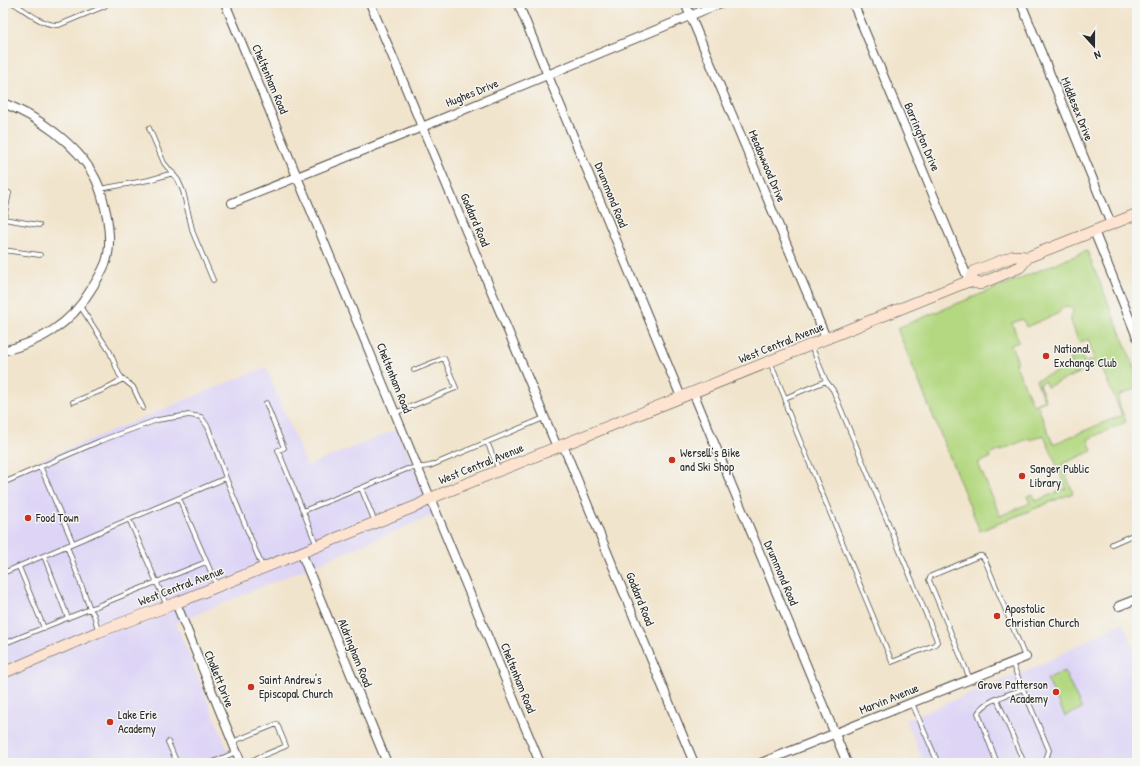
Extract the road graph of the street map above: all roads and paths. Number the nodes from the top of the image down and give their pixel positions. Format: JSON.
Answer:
{"nodes":[{"id":1,"x":13,"y":3,"type":"edge"},
{"id":2,"x":225,"y":3,"type":"edge"},
{"id":3,"x":370,"y":3,"type":"edge"},
{"id":4,"x":518,"y":3,"type":"edge"},
{"id":5,"x":685,"y":3,"type":"edge"},
{"id":6,"x":721,"y":3,"type":"edge"},
{"id":7,"x":853,"y":3,"type":"edge"},
{"id":8,"x":1021,"y":3,"type":"edge"},
{"id":9,"x":105,"y":6,"type":"dead end"},
{"id":10,"x":690,"y":16,"type":"junction"},
{"id":11,"x":548,"y":75,"type":"junction"},
{"id":12,"x":3,"y":103,"type":"edge"},
{"id":13,"x":422,"y":127,"type":"junction"},
{"id":14,"x":149,"y":128,"type":"dead end"},
{"id":15,"x":173,"y":174,"type":"junction"},
{"id":16,"x":298,"y":176,"type":"junction"},
{"id":17,"x":100,"y":189,"type":"junction"},
{"id":18,"x":9,"y":193,"type":"dead end"},
{"id":19,"x":232,"y":203,"type":"dead end"},
{"id":20,"x":1137,"y":214,"type":"edge"},
{"id":21,"x":3,"y":221,"type":"edge"},
{"id":22,"x":1111,"y":224,"type":"junction"},
{"id":23,"x":39,"y":225,"type":"dead end"},
{"id":24,"x":1094,"y":231,"type":"junction"},
{"id":25,"x":3,"y":250,"type":"edge"},
{"id":26,"x":40,"y":255,"type":"dead end"},
{"id":27,"x":213,"y":280,"type":"dead end"},
{"id":28,"x":969,"y":281,"type":"junction"},
{"id":29,"x":80,"y":306,"type":"junction"},
{"id":30,"x":1137,"y":337,"type":"edge"},
{"id":31,"x":826,"y":338,"type":"junction"},
{"id":32,"x":811,"y":344,"type":"junction"},
{"id":33,"x":3,"y":352,"type":"edge"},
{"id":34,"x":770,"y":361,"type":"junction"},
{"id":35,"x":414,"y":370,"type":"dead end"},
{"id":36,"x":122,"y":379,"type":"junction"},
{"id":37,"x":826,"y":380,"type":"junction"},
{"id":38,"x":693,"y":392,"type":"junction"},
{"id":39,"x":681,"y":396,"type":"junction"},
{"id":40,"x":785,"y":398,"type":"junction"},
{"id":41,"x":74,"y":402,"type":"dead end"},
{"id":42,"x":266,"y":403,"type":"dead end"},
{"id":43,"x":143,"y":408,"type":"dead end"},
{"id":44,"x":396,"y":413,"type":"junction"},
{"id":45,"x":544,"y":418,"type":"junction"},
{"id":46,"x":487,"y":442,"type":"junction"},
{"id":47,"x":560,"y":446,"type":"junction"},
{"id":48,"x":41,"y":468,"type":"junction"},
{"id":49,"x":418,"y":468,"type":"junction"},
{"id":50,"x":499,"y":471,"type":"junction"},
{"id":51,"x":226,"y":478,"type":"junction"},
{"id":52,"x":3,"y":483,"type":"edge"},
{"id":53,"x":361,"y":488,"type":"junction"},
{"id":54,"x":179,"y":498,"type":"junction"},
{"id":55,"x":431,"y":498,"type":"junction"},
{"id":56,"x":304,"y":511,"type":"junction"},
{"id":57,"x":129,"y":519,"type":"junction"},
{"id":58,"x":376,"y":522,"type":"junction"},
{"id":59,"x":1137,"y":533,"type":"edge"},
{"id":60,"x":73,"y":543,"type":"junction"},
{"id":61,"x":1112,"y":544,"type":"dead end"},
{"id":62,"x":68,"y":546,"type":"junction"},
{"id":63,"x":318,"y":546,"type":"junction"},
{"id":64,"x":301,"y":552,"type":"junction"},
{"id":65,"x":44,"y":556,"type":"junction"},
{"id":66,"x":206,"y":562,"type":"junction"},
{"id":67,"x":19,"y":567,"type":"junction"},
{"id":68,"x":263,"y":568,"type":"junction"},
{"id":69,"x":3,"y":573,"type":"edge"},
{"id":70,"x":156,"y":582,"type":"junction"},
{"id":71,"x":217,"y":587,"type":"junction"},
{"id":72,"x":1137,"y":599,"type":"edge"},
{"id":73,"x":172,"y":605,"type":"junction"},
{"id":74,"x":1119,"y":606,"type":"dead end"},
{"id":75,"x":90,"y":609,"type":"junction"},
{"id":76,"x":68,"y":618,"type":"junction"},
{"id":77,"x":44,"y":628,"type":"junction"},
{"id":78,"x":98,"y":632,"type":"junction"},
{"id":79,"x":3,"y":644,"type":"edge"},
{"id":80,"x":1026,"y":657,"type":"joint"},
{"id":81,"x":1012,"y":662,"type":"junction"},
{"id":82,"x":3,"y":673,"type":"edge"},
{"id":83,"x":970,"y":679,"type":"junction"},
{"id":84,"x":1023,"y":689,"type":"junction"},
{"id":85,"x":997,"y":699,"type":"junction"},
{"id":86,"x":912,"y":703,"type":"junction"},
{"id":87,"x":834,"y":734,"type":"junction"},
{"id":88,"x":168,"y":742,"type":"dead end"},
{"id":89,"x":232,"y":742,"type":"junction"},
{"id":90,"x":236,"y":752,"type":"junction"},
{"id":91,"x":177,"y":763,"type":"edge"},
{"id":92,"x":212,"y":763,"type":"edge"},
{"id":93,"x":241,"y":763,"type":"edge"},
{"id":94,"x":245,"y":763,"type":"edge"},
{"id":95,"x":387,"y":763,"type":"edge"},
{"id":96,"x":540,"y":763,"type":"edge"},
{"id":97,"x":694,"y":763,"type":"edge"},
{"id":98,"x":761,"y":763,"type":"edge"},
{"id":99,"x":847,"y":763,"type":"edge"},
{"id":100,"x":938,"y":763,"type":"edge"},
{"id":101,"x":997,"y":763,"type":"edge"},
{"id":102,"x":1024,"y":763,"type":"edge"},
{"id":103,"x":1046,"y":763,"type":"edge"}],
"edges":[{"from":1,"to":9,"type":"lane"},
{"from":2,"to":16,"type":"street","name":"Cheltenham Road"},
{"from":3,"to":13,"type":"street","name":"Goddard Road"},
{"from":4,"to":11,"type":"street","name":"Drummond Road"},
{"from":5,"to":10,"type":"street","name":"Meadowwood Drive"},
{"from":6,"to":10,"type":"street","name":"Hughes Drive"},
{"from":7,"to":28,"type":"street","name":"Barrington Drive"},
{"from":8,"to":22,"type":"street","name":"Middlesex Drive"},
{"from":10,"to":11,"type":"street","name":"Hughes Drive"},
{"from":10,"to":31,"type":"street","name":"Meadowwood Drive"},
{"from":11,"to":13,"type":"street","name":"Hughes Drive"},
{"from":11,"to":39,"type":"street","name":"Drummond Road"},
{"from":12,"to":17,"type":"street"},
{"from":13,"to":16,"type":"street","name":"Hughes Drive"},
{"from":13,"to":45,"type":"street","name":"Goddard Road"},
{"from":14,"to":15,"type":"lane"},
{"from":15,"to":17,"type":"lane"},
{"from":15,"to":27,"type":"lane"},
{"from":16,"to":19,"type":"street","name":"Hughes Drive"},
{"from":16,"to":44,"type":"street","name":"Cheltenham Road"},
{"from":17,"to":29,"type":"street"},
{"from":18,"to":21,"type":"lane"},
{"from":20,"to":22,"type":"main road","name":"West Central Avenue"},
{"from":21,"to":23,"type":"lane"},
{"from":22,"to":24,"type":"main road","name":"West Central Avenue"},
{"from":24,"to":28,"type":"main road","name":"West Central Avenue"},
{"from":24,"to":30,"type":"street"},
{"from":25,"to":26,"type":"lane"},
{"from":28,"to":31,"type":"main road","name":"West Central Avenue"},
{"from":29,"to":33,"type":"street"},
{"from":29,"to":36,"type":"lane"},
{"from":31,"to":32,"type":"main road","name":"West Central Avenue"},
{"from":32,"to":34,"type":"main road","name":"West Central Avenue"},
{"from":32,"to":37,"type":"lane"},
{"from":34,"to":38,"type":"main road","name":"West Central Avenue"},
{"from":34,"to":40,"type":"lane"},
{"from":35,"to":44,"type":"lane"},
{"from":36,"to":41,"type":"lane"},
{"from":36,"to":43,"type":"lane"},
{"from":37,"to":40,"type":"lane"},
{"from":37,"to":40,"type":"lane"},
{"from":38,"to":39,"type":"main road","name":"West Central Avenue"},
{"from":38,"to":87,"type":"street","name":"Drummond Road"},
{"from":39,"to":47,"type":"main road","name":"West Central Avenue"},
{"from":42,"to":56,"type":"lane"},
{"from":44,"to":49,"type":"street","name":"Cheltenham Road"},
{"from":45,"to":46,"type":"lane"},
{"from":45,"to":47,"type":"street","name":"Goddard Road"},
{"from":46,"to":49,"type":"lane"},
{"from":46,"to":50,"type":"lane"},
{"from":47,"to":50,"type":"main road","name":"West Central Avenue"},
{"from":47,"to":97,"type":"street","name":"Goddard Road"},
{"from":48,"to":51,"type":"lane"},
{"from":48,"to":52,"type":"lane"},
{"from":48,"to":60,"type":"lane"},
{"from":49,"to":53,"type":"lane"},
{"from":49,"to":55,"type":"street","name":"Cheltenham Road"},
{"from":50,"to":55,"type":"main road","name":"West Central Avenue"},
{"from":51,"to":54,"type":"lane"},
{"from":51,"to":68,"type":"lane"},
{"from":53,"to":56,"type":"lane"},
{"from":53,"to":58,"type":"lane"},
{"from":54,"to":57,"type":"lane"},
{"from":54,"to":66,"type":"lane"},
{"from":55,"to":58,"type":"main road","name":"West Central Avenue"},
{"from":55,"to":96,"type":"street","name":"Cheltenham Road"},
{"from":56,"to":63,"type":"lane"},
{"from":57,"to":60,"type":"lane"},
{"from":57,"to":70,"type":"lane"},
{"from":58,"to":63,"type":"main road","name":"West Central Avenue"},
{"from":59,"to":61,"type":"lane"},
{"from":60,"to":62,"type":"lane"},
{"from":62,"to":65,"type":"lane"},
{"from":62,"to":75,"type":"lane"},
{"from":63,"to":64,"type":"main road","name":"West Central Avenue"},
{"from":64,"to":68,"type":"main road","name":"West Central Avenue"},
{"from":64,"to":95,"type":"street","name":"Aldringham Road"},
{"from":65,"to":67,"type":"lane"},
{"from":65,"to":76,"type":"lane"},
{"from":66,"to":70,"type":"lane"},
{"from":66,"to":71,"type":"lane"},
{"from":67,"to":69,"type":"lane"},
{"from":67,"to":77,"type":"lane"},
{"from":68,"to":71,"type":"main road","name":"West Central Avenue"},
{"from":70,"to":73,"type":"lane"},
{"from":70,"to":75,"type":"lane"},
{"from":71,"to":73,"type":"main road","name":"West Central Avenue"},
{"from":72,"to":74,"type":"street"},
{"from":73,"to":78,"type":"main road","name":"West Central Avenue"},
{"from":73,"to":89,"type":"street","name":"Chollett Drive"},
{"from":75,"to":76,"type":"lane"},
{"from":75,"to":78,"type":"lane"},
{"from":76,"to":77,"type":"lane"},
{"from":77,"to":79,"type":"lane"},
{"from":78,"to":82,"type":"main road","name":"West Central Avenue"},
{"from":80,"to":81,"type":"street","name":"Marvin Avenue"},
{"from":80,"to":83,"type":"lane"},
{"from":81,"to":83,"type":"street","name":"Marvin Avenue"},
{"from":81,"to":84,"type":"lane"},
{"from":83,"to":86,"type":"street","name":"Marvin Avenue"},
{"from":84,"to":85,"type":"lane"},
{"from":84,"to":103,"type":"lane"},
{"from":85,"to":101,"type":"lane"},
{"from":85,"to":102,"type":"lane"},
{"from":86,"to":87,"type":"street","name":"Marvin Avenue"},
{"from":86,"to":100,"type":"lane"},
{"from":87,"to":98,"type":"street","name":"Marvin Avenue"},
{"from":87,"to":99,"type":"street","name":"Drummond Road"},
{"from":88,"to":91,"type":"lane"},
{"from":89,"to":90,"type":"street","name":"Chollett Drive"},
{"from":89,"to":94,"type":"lane"},
{"from":90,"to":92,"type":"lane"},
{"from":90,"to":93,"type":"street","name":"Chollett Drive"}]}
